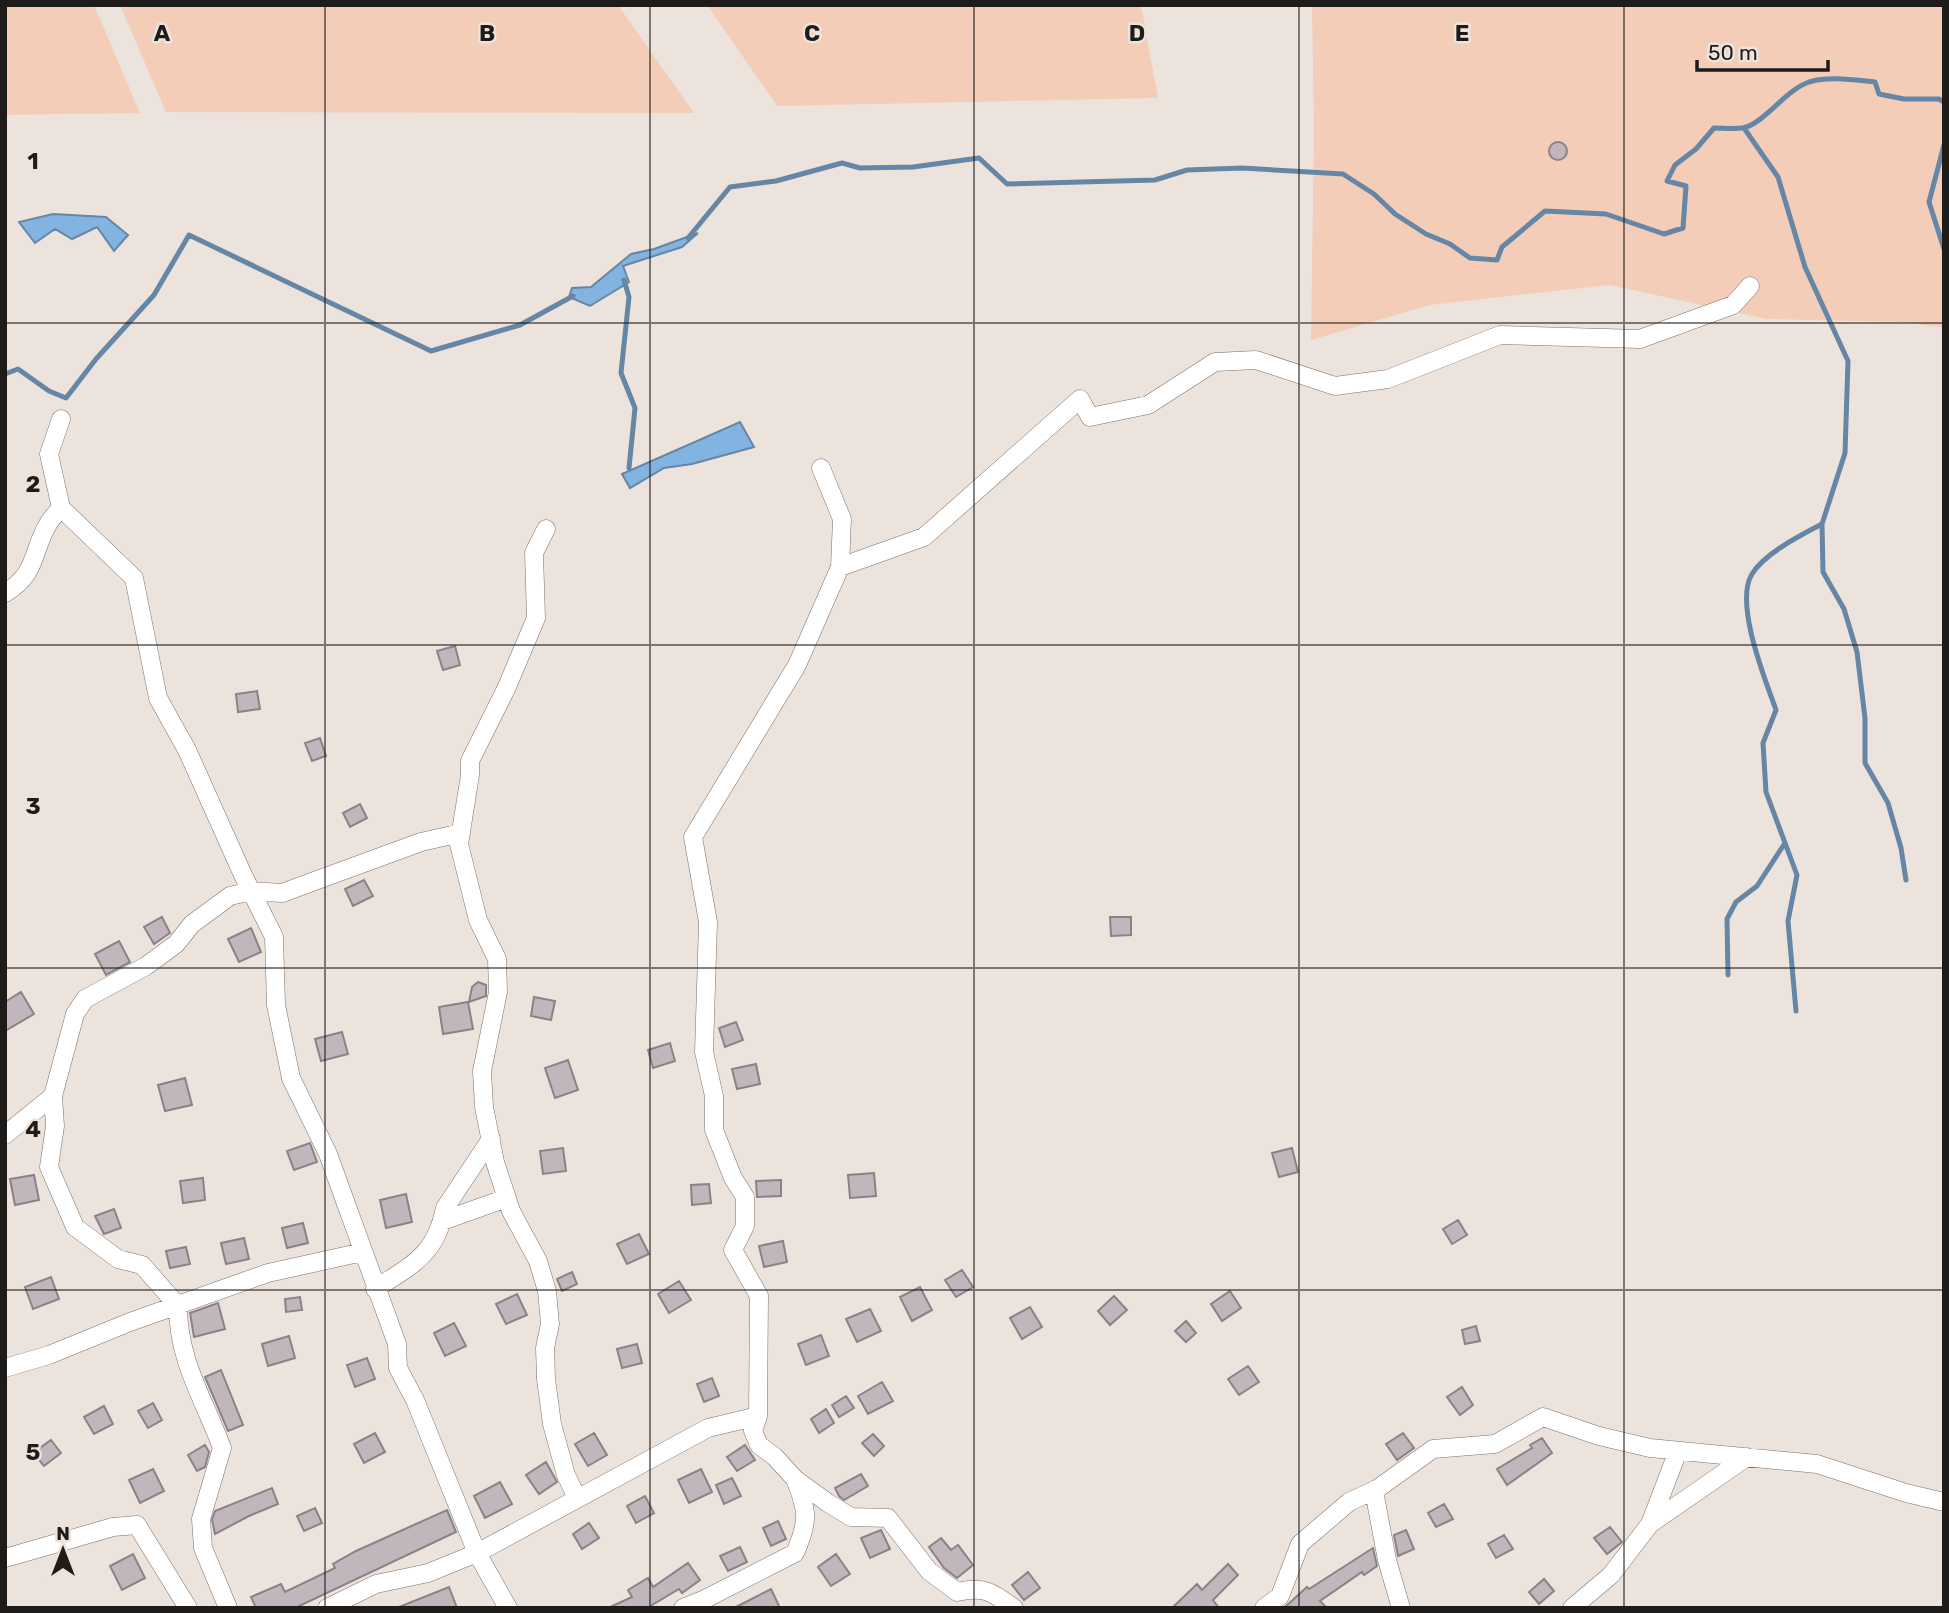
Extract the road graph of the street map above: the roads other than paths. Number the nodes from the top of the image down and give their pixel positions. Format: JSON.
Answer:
{"nodes":[{"id":1,"x":1750,"y":286,"type":"dead end"},
{"id":2,"x":61,"y":419,"type":"dead end"},
{"id":3,"x":821,"y":468,"type":"dead end"},
{"id":4,"x":61,"y":508,"type":"junction"},
{"id":5,"x":546,"y":528,"type":"dead end"},
{"id":6,"x":840,"y":566,"type":"junction"},
{"id":7,"x":5,"y":593,"type":"edge"},
{"id":8,"x":461,"y":833,"type":"junction"},
{"id":9,"x":251,"y":891,"type":"junction"},
{"id":10,"x":53,"y":1096,"type":"junction"},
{"id":11,"x":5,"y":1135,"type":"edge"},
{"id":12,"x":491,"y":1139,"type":"junction"},
{"id":13,"x":507,"y":1198,"type":"junction"},
{"id":14,"x":442,"y":1221,"type":"junction"},
{"id":15,"x":363,"y":1252,"type":"junction"},
{"id":16,"x":376,"y":1289,"type":"junction"},
{"id":17,"x":178,"y":1306,"type":"junction"},
{"id":18,"x":5,"y":1368,"type":"edge"},
{"id":19,"x":758,"y":1416,"type":"junction"},
{"id":20,"x":1678,"y":1451,"type":"junction"},
{"id":21,"x":1746,"y":1458,"type":"junction"},
{"id":22,"x":795,"y":1479,"type":"junction"},
{"id":23,"x":1374,"y":1490,"type":"junction"},
{"id":24,"x":577,"y":1498,"type":"junction"},
{"id":25,"x":1944,"y":1502,"type":"edge"},
{"id":26,"x":1650,"y":1524,"type":"junction"},
{"id":27,"x":7,"y":1553,"type":"edge"},
{"id":28,"x":477,"y":1553,"type":"junction"},
{"id":29,"x":188,"y":1608,"type":"edge"},
{"id":30,"x":228,"y":1608,"type":"edge"},
{"id":31,"x":327,"y":1608,"type":"edge"},
{"id":32,"x":508,"y":1608,"type":"edge"},
{"id":33,"x":683,"y":1608,"type":"edge"},
{"id":34,"x":1014,"y":1608,"type":"edge"},
{"id":35,"x":1264,"y":1608,"type":"edge"},
{"id":36,"x":1401,"y":1608,"type":"edge"},
{"id":37,"x":1572,"y":1608,"type":"edge"}],
"edges":[{"from":1,"to":6,"type":"street"},
{"from":2,"to":4,"type":"street"},
{"from":3,"to":6,"type":"street"},
{"from":4,"to":7,"type":"street"},
{"from":4,"to":9,"type":"street"},
{"from":5,"to":8,"type":"street"},
{"from":6,"to":19,"type":"street"},
{"from":8,"to":9,"type":"street"},
{"from":8,"to":12,"type":"street"},
{"from":9,"to":10,"type":"street"},
{"from":9,"to":15,"type":"street"},
{"from":10,"to":11,"type":"street"},
{"from":10,"to":17,"type":"street"},
{"from":12,"to":13,"type":"street"},
{"from":12,"to":14,"type":"street"},
{"from":13,"to":14,"type":"street"},
{"from":13,"to":24,"type":"street"},
{"from":14,"to":16,"type":"street"},
{"from":15,"to":16,"type":"street"},
{"from":15,"to":17,"type":"street"},
{"from":16,"to":28,"type":"street"},
{"from":17,"to":18,"type":"street"},
{"from":17,"to":30,"type":"street"},
{"from":19,"to":22,"type":"street"},
{"from":19,"to":24,"type":"street"},
{"from":20,"to":21,"type":"street"},
{"from":20,"to":23,"type":"street"},
{"from":20,"to":26,"type":"street"},
{"from":21,"to":25,"type":"street"},
{"from":21,"to":26,"type":"street"},
{"from":22,"to":33,"type":"street"},
{"from":22,"to":34,"type":"street"},
{"from":23,"to":35,"type":"street"},
{"from":23,"to":36,"type":"street"},
{"from":24,"to":28,"type":"street"},
{"from":26,"to":37,"type":"street"},
{"from":27,"to":29,"type":"street"},
{"from":28,"to":31,"type":"street"},
{"from":28,"to":32,"type":"street"}]}
